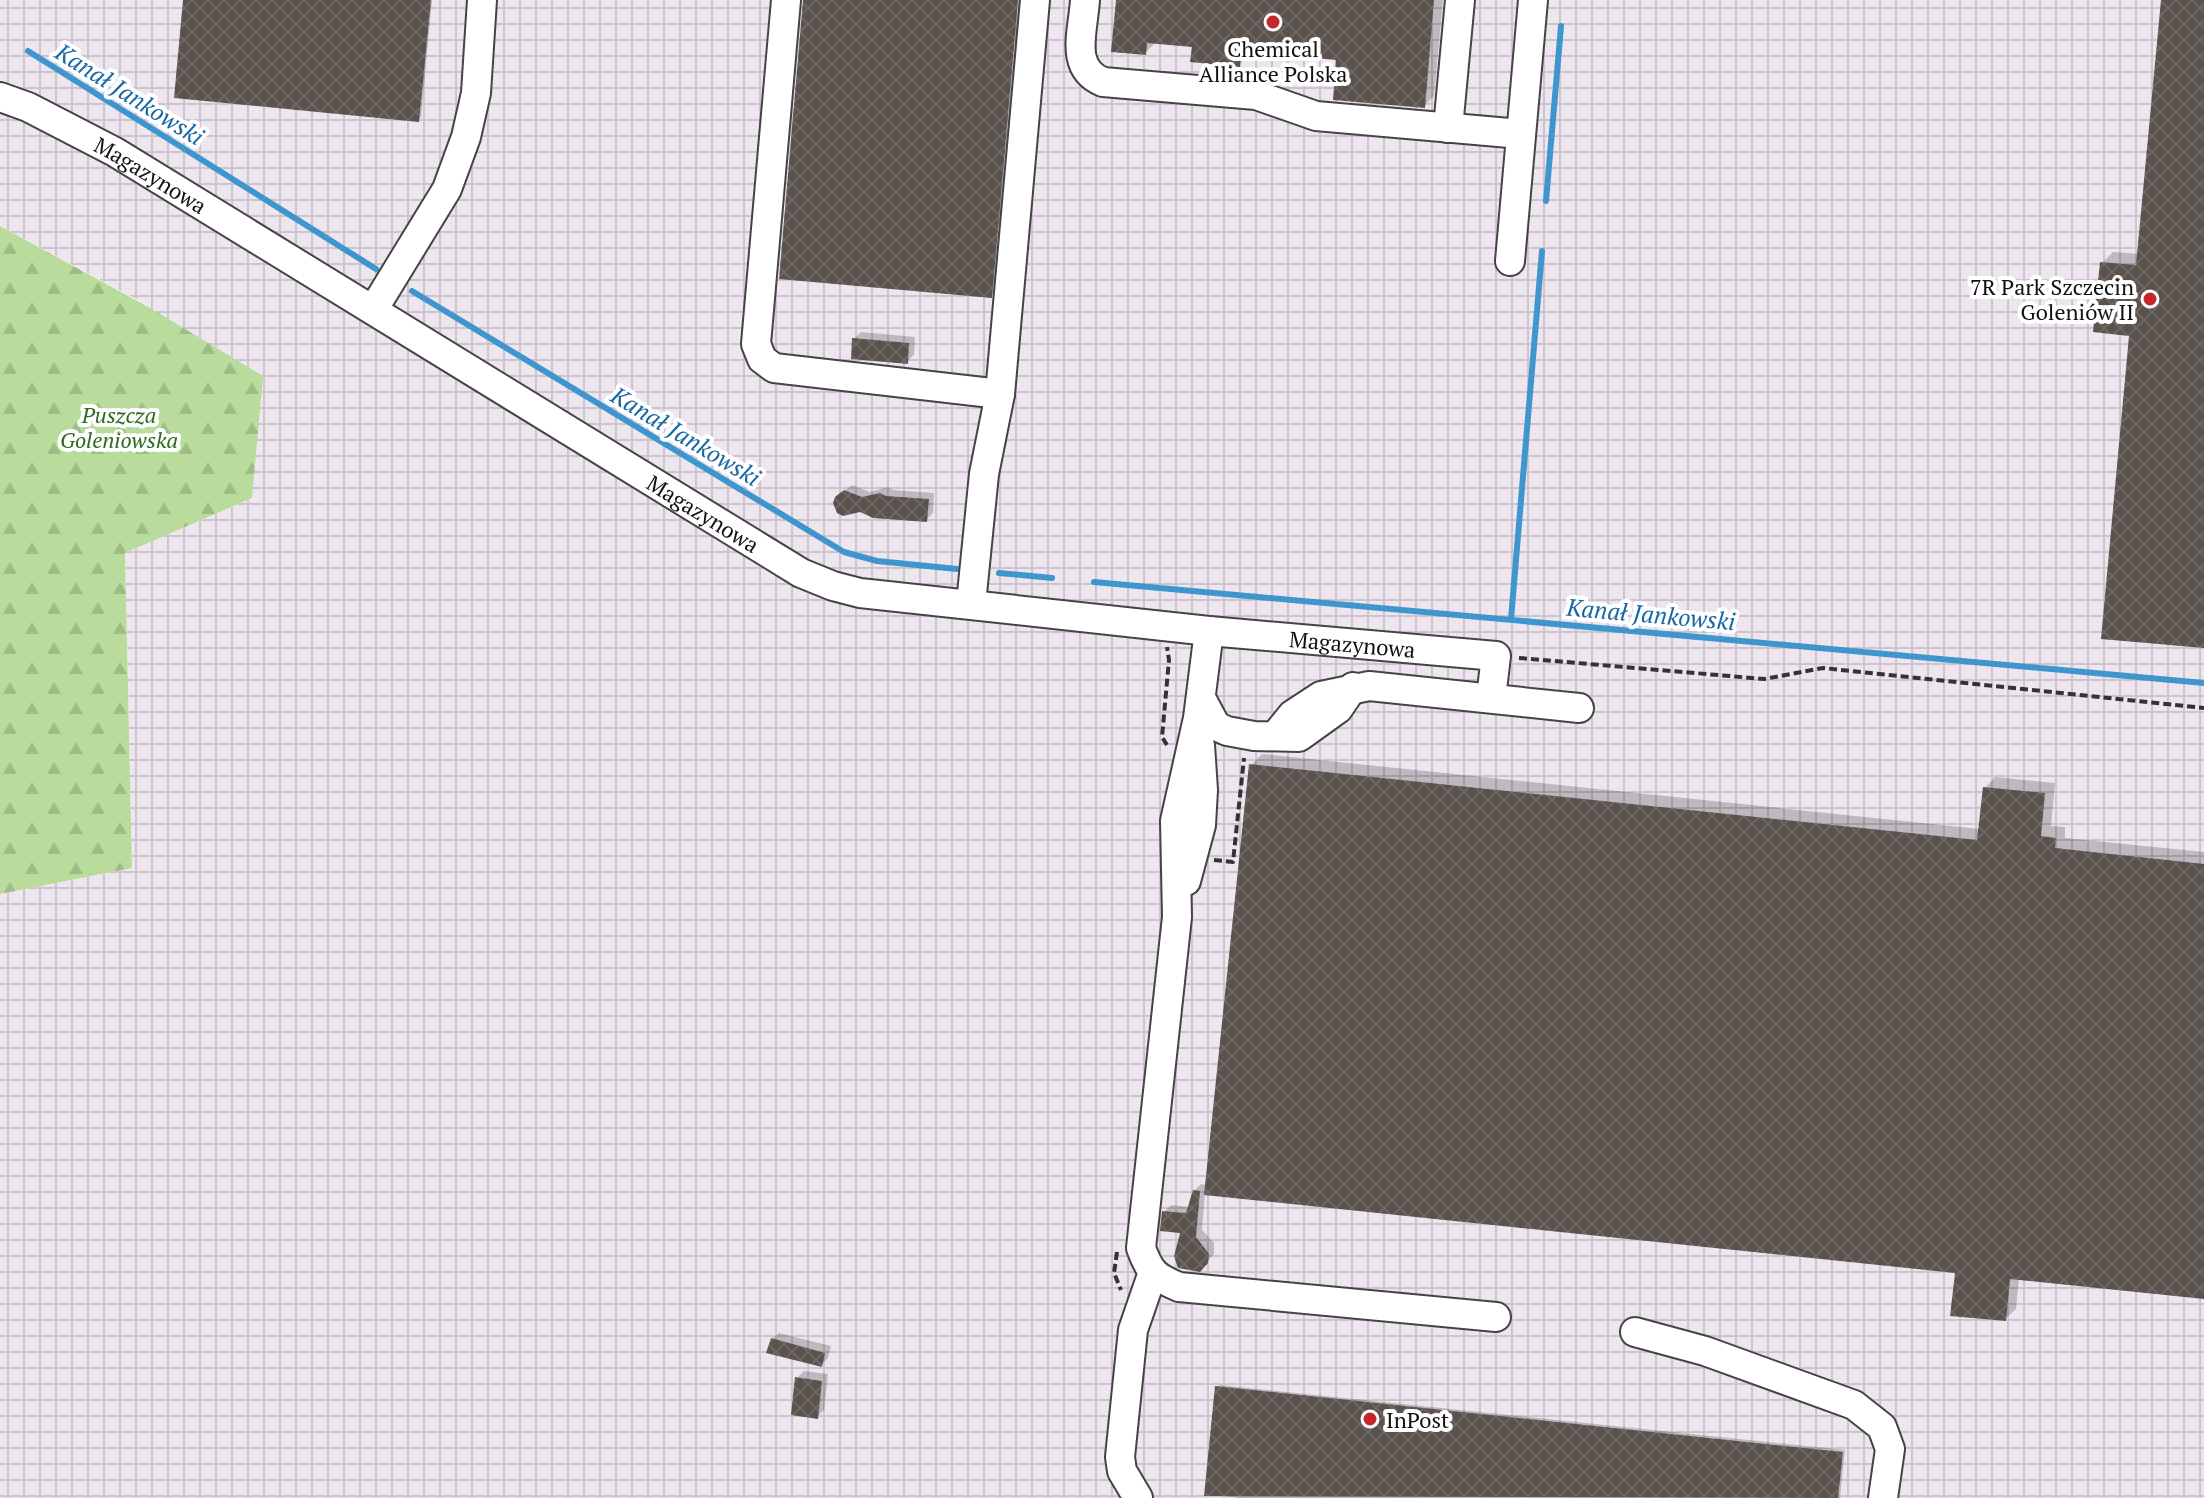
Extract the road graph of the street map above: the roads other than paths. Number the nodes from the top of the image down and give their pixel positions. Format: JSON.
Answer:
{"nodes":[{"id":1,"x":482,"y":0,"type":"edge"},
{"id":2,"x":786,"y":0,"type":"edge"},
{"id":3,"x":1035,"y":0,"type":"edge"},
{"id":4,"x":1085,"y":0,"type":"edge"},
{"id":5,"x":1460,"y":0,"type":"edge"},
{"id":6,"x":1533,"y":0,"type":"edge"},
{"id":7,"x":0,"y":97,"type":"edge"},
{"id":8,"x":1448,"y":128,"type":"junction"},
{"id":9,"x":1521,"y":134,"type":"junction"},
{"id":10,"x":1510,"y":261,"type":"dead end"},
{"id":11,"x":373,"y":310,"type":"junction"},
{"id":12,"x":1000,"y":394,"type":"junction"},
{"id":13,"x":971,"y":604,"type":"junction"},
{"id":14,"x":1209,"y":631,"type":"junction"},
{"id":15,"x":1491,"y":698,"type":"junction"},
{"id":16,"x":1199,"y":708,"type":"junction"},
{"id":17,"x":1579,"y":708,"type":"dead end"},
{"id":18,"x":1153,"y":1272,"type":"junction"},
{"id":19,"x":1496,"y":1317,"type":"dead end"},
{"id":20,"x":1635,"y":1332,"type":"dead end"},
{"id":21,"x":1138,"y":1498,"type":"edge"},
{"id":22,"x":1883,"y":1498,"type":"edge"}],
"edges":[{"from":1,"to":11,"type":"street"},
{"from":2,"to":12,"type":"street"},
{"from":3,"to":12,"type":"street"},
{"from":4,"to":8,"type":"street"},
{"from":5,"to":8,"type":"street"},
{"from":6,"to":9,"type":"street"},
{"from":7,"to":11,"type":"street","name":"Magazynowa"},
{"from":8,"to":9,"type":"street"},
{"from":9,"to":10,"type":"street"},
{"from":11,"to":13,"type":"street","name":"Magazynowa"},
{"from":12,"to":13,"type":"street"},
{"from":13,"to":14,"type":"street","name":"Magazynowa"},
{"from":14,"to":15,"type":"street","name":"Magazynowa"},
{"from":14,"to":16,"type":"street"},
{"from":15,"to":16,"type":"street"},
{"from":15,"to":17,"type":"street"},
{"from":16,"to":18,"type":"street"},
{"from":18,"to":19,"type":"street"},
{"from":18,"to":21,"type":"street"},
{"from":20,"to":22,"type":"street"}]}
